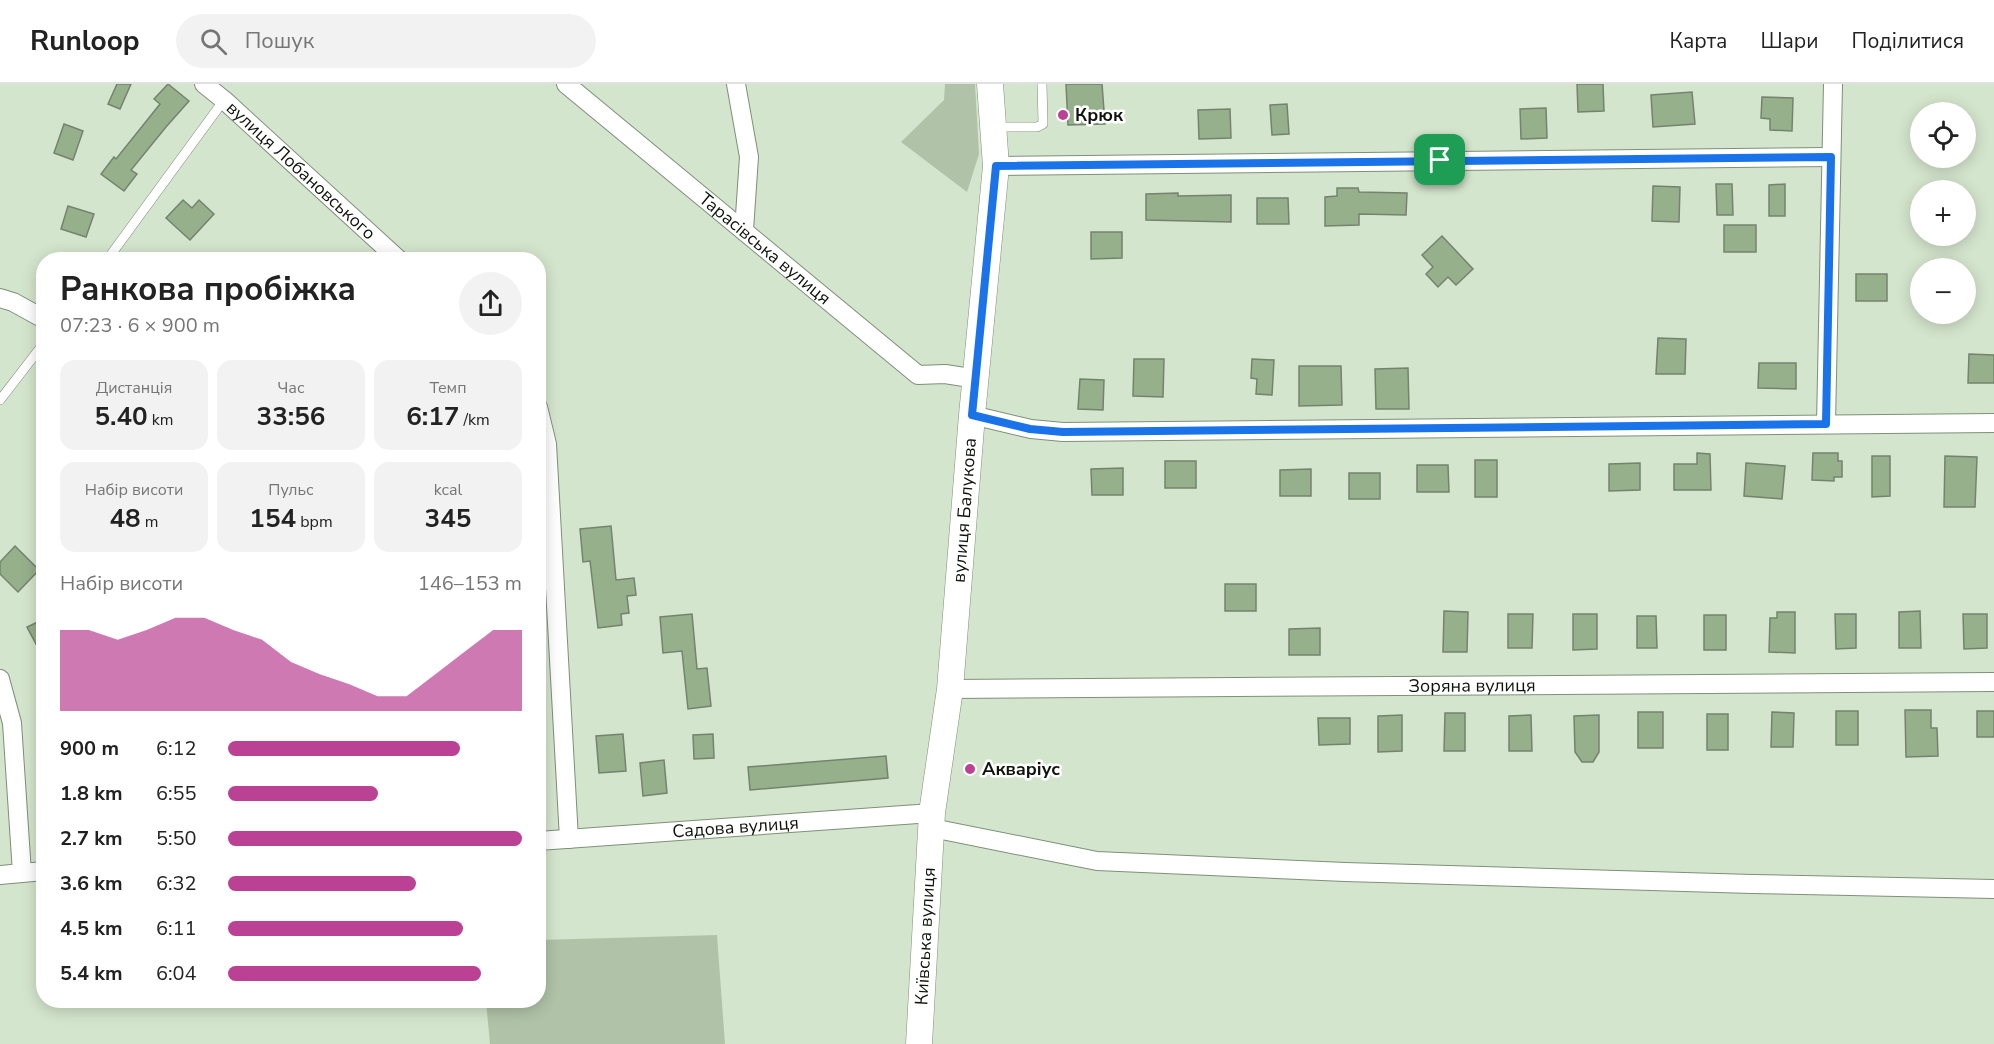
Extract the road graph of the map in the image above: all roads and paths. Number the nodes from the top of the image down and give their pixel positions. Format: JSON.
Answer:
{"nodes":[{"id":1,"x":204,"y":84,"type":"edge"},
{"id":2,"x":566,"y":84,"type":"edge"},
{"id":3,"x":736,"y":84,"type":"edge"},
{"id":4,"x":990,"y":84,"type":"edge"},
{"id":5,"x":1042,"y":84,"type":"edge"},
{"id":6,"x":1833,"y":84,"type":"edge"},
{"id":7,"x":224,"y":100,"type":"junction"},
{"id":8,"x":994,"y":127,"type":"junction"},
{"id":9,"x":1831,"y":157,"type":"junction"},
{"id":10,"x":996,"y":166,"type":"junction"},
{"id":11,"x":744,"y":230,"type":"junction"},
{"id":12,"x":113,"y":252,"type":"edge"},
{"id":13,"x":390,"y":252,"type":"edge"},
{"id":14,"x":0,"y":298,"type":"edge"},
{"id":15,"x":36,"y":315,"type":"edge"},
{"id":16,"x":36,"y":353,"type":"edge"},
{"id":17,"x":977,"y":379,"type":"junction"},
{"id":18,"x":0,"y":400,"type":"edge"},
{"id":19,"x":972,"y":415,"type":"junction"},
{"id":20,"x":1994,"y":423,"type":"edge"},
{"id":21,"x":1826,"y":424,"type":"junction"},
{"id":22,"x":546,"y":444,"type":"edge"},
{"id":23,"x":0,"y":679,"type":"edge"},
{"id":24,"x":1994,"y":682,"type":"edge"},
{"id":25,"x":950,"y":689,"type":"junction"},
{"id":26,"x":932,"y":821,"type":"junction"},
{"id":27,"x":569,"y":838,"type":"junction"},
{"id":28,"x":546,"y":839,"type":"edge"},
{"id":29,"x":36,"y":872,"type":"edge"},
{"id":30,"x":22,"y":873,"type":"junction"},
{"id":31,"x":0,"y":875,"type":"edge"},
{"id":32,"x":1994,"y":888,"type":"edge"},
{"id":33,"x":919,"y":1044,"type":"edge"}],
"edges":[{"from":1,"to":7,"type":"street","name":"вулиця Лобановського"},
{"from":2,"to":11,"type":"street","name":"Тарасівська вулиця"},
{"from":3,"to":11,"type":"street"},
{"from":4,"to":8,"type":"main road","name":"вулиця Балукова"},
{"from":5,"to":8,"type":"lane"},
{"from":6,"to":9,"type":"street"},
{"from":7,"to":12,"type":"lane"},
{"from":7,"to":13,"type":"street","name":"вулиця Лобановського"},
{"from":8,"to":10,"type":"main road","name":"вулиця Балукова"},
{"from":9,"to":10,"type":"street"},
{"from":9,"to":21,"type":"street"},
{"from":10,"to":17,"type":"main road","name":"вулиця Балукова"},
{"from":11,"to":17,"type":"street","name":"Тарасівська вулиця"},
{"from":14,"to":15,"type":"street"},
{"from":16,"to":18,"type":"lane"},
{"from":17,"to":19,"type":"main road","name":"вулиця Балукова"},
{"from":19,"to":21,"type":"street"},
{"from":19,"to":25,"type":"main road","name":"вулиця Балукова"},
{"from":20,"to":21,"type":"street"},
{"from":22,"to":27,"type":"street"},
{"from":23,"to":30,"type":"street"},
{"from":24,"to":25,"type":"street","name":"Зоряна вулиця"},
{"from":25,"to":26,"type":"main road","name":"вулиця Балукова"},
{"from":26,"to":27,"type":"street","name":"Садова вулиця"},
{"from":26,"to":32,"type":"street","name":"Садова вулиця"},
{"from":26,"to":33,"type":"main road","name":"Київська вулиця"},
{"from":27,"to":28,"type":"street","name":"Садова вулиця"},
{"from":29,"to":30,"type":"street"},
{"from":30,"to":31,"type":"street"}]}
